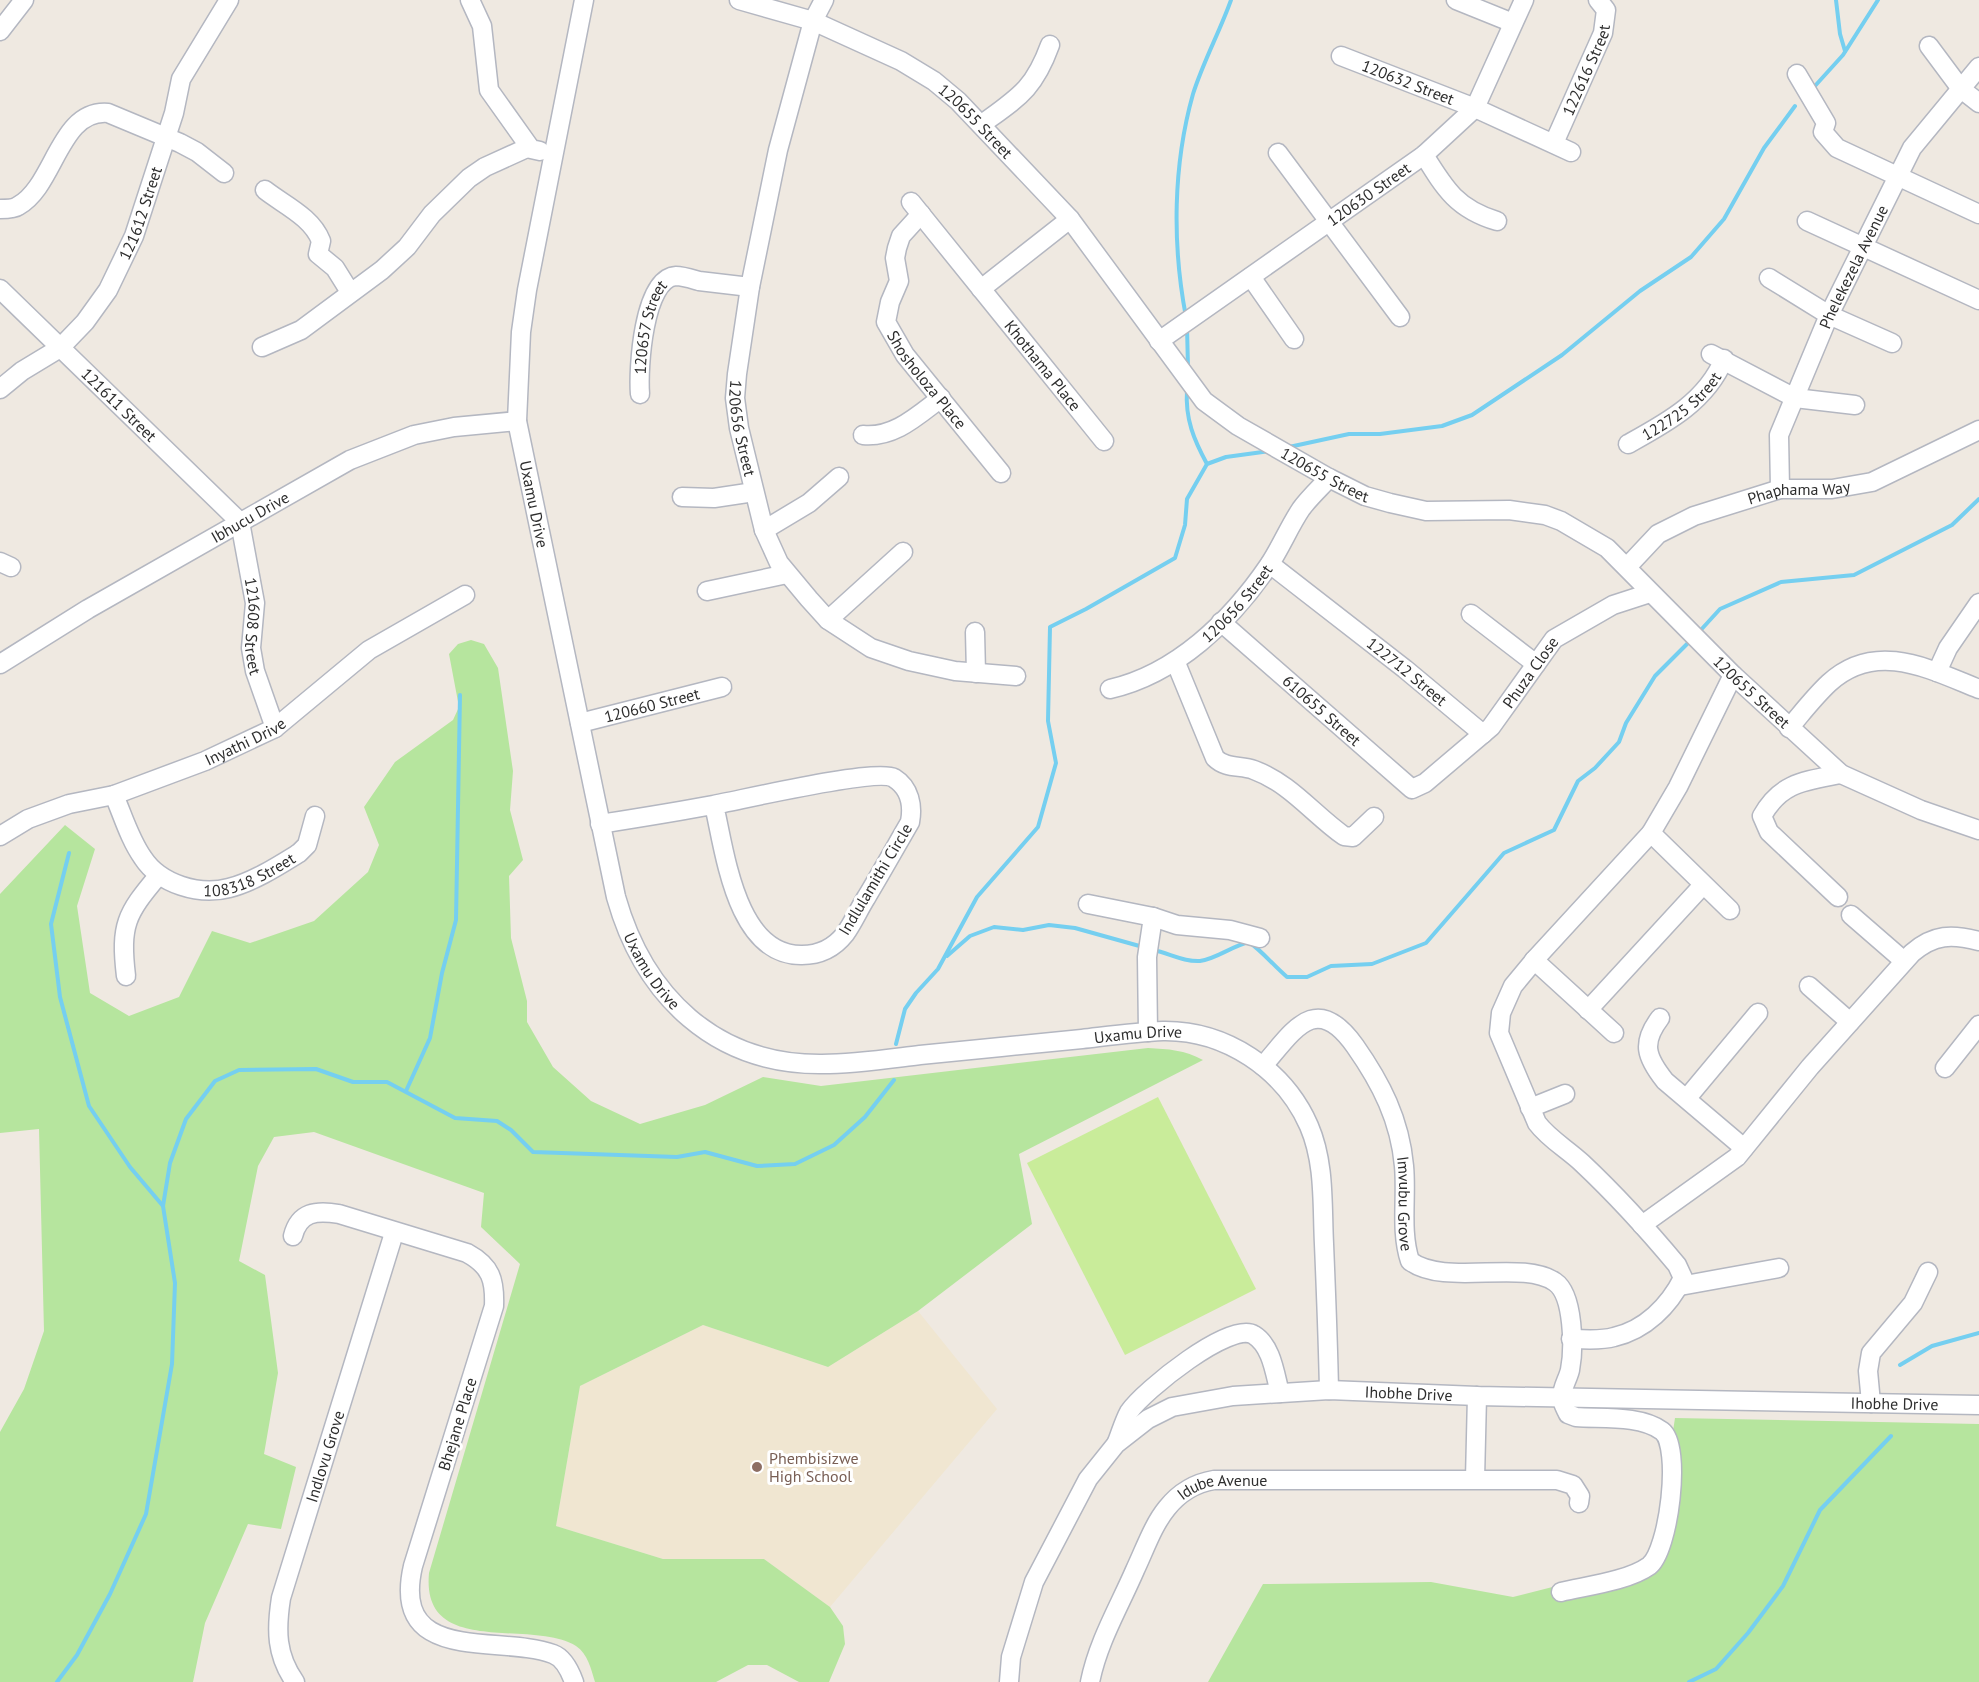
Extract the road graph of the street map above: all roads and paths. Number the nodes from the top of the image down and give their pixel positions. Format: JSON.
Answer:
{"nodes":[{"id":1,"x":24,"y":0,"type":"edge"},
{"id":2,"x":229,"y":0,"type":"edge"},
{"id":3,"x":470,"y":0,"type":"edge"},
{"id":4,"x":584,"y":0,"type":"edge"},
{"id":5,"x":739,"y":0,"type":"edge"},
{"id":6,"x":824,"y":0,"type":"edge"},
{"id":7,"x":1456,"y":0,"type":"edge"},
{"id":8,"x":1524,"y":0,"type":"edge"},
{"id":9,"x":1598,"y":0,"type":"edge"},
{"id":10,"x":813,"y":21,"type":"junction"},
{"id":11,"x":1513,"y":23,"type":"junction"},
{"id":12,"x":0,"y":31,"type":"edge"},
{"id":13,"x":1050,"y":45,"type":"dead end"},
{"id":14,"x":1929,"y":46,"type":"dead end"},
{"id":15,"x":1341,"y":56,"type":"dead end"},
{"id":16,"x":1979,"y":67,"type":"edge"},
{"id":17,"x":1797,"y":74,"type":"dead end"},
{"id":18,"x":1961,"y":89,"type":"junction"},
{"id":19,"x":1979,"y":103,"type":"edge"},
{"id":20,"x":1475,"y":108,"type":"junction"},
{"id":21,"x":982,"y":124,"type":"junction"},
{"id":22,"x":166,"y":138,"type":"junction"},
{"id":23,"x":1554,"y":143,"type":"junction"},
{"id":24,"x":529,"y":147,"type":"junction"},
{"id":25,"x":1571,"y":152,"type":"dead end"},
{"id":26,"x":553,"y":153,"type":"junction"},
{"id":27,"x":1278,"y":153,"type":"dead end"},
{"id":28,"x":1424,"y":155,"type":"junction"},
{"id":29,"x":224,"y":173,"type":"dead end"},
{"id":30,"x":1898,"y":175,"type":"junction"},
{"id":31,"x":265,"y":190,"type":"dead end"},
{"id":32,"x":916,"y":208,"type":"joint"},
{"id":33,"x":0,"y":210,"type":"edge"},
{"id":34,"x":1979,"y":214,"type":"edge"},
{"id":35,"x":1070,"y":219,"type":"junction"},
{"id":36,"x":1497,"y":221,"type":"dead end"},
{"id":37,"x":1807,"y":221,"type":"dead end"},
{"id":38,"x":1331,"y":222,"type":"junction"},
{"id":39,"x":1864,"y":249,"type":"junction"},
{"id":40,"x":1251,"y":277,"type":"junction"},
{"id":41,"x":1768,"y":278,"type":"dead end"},
{"id":42,"x":750,"y":287,"type":"junction"},
{"id":43,"x":981,"y":289,"type":"junction"},
{"id":44,"x":0,"y":290,"type":"edge"},
{"id":45,"x":350,"y":292,"type":"junction"},
{"id":46,"x":1979,"y":300,"type":"edge"},
{"id":47,"x":1829,"y":315,"type":"junction"},
{"id":48,"x":1400,"y":317,"type":"dead end"},
{"id":49,"x":1294,"y":339,"type":"dead end"},
{"id":50,"x":1159,"y":341,"type":"junction"},
{"id":51,"x":1892,"y":343,"type":"dead end"},
{"id":52,"x":262,"y":347,"type":"dead end"},
{"id":53,"x":60,"y":348,"type":"junction"},
{"id":54,"x":0,"y":389,"type":"edge"},
{"id":55,"x":640,"y":394,"type":"dead end"},
{"id":56,"x":941,"y":398,"type":"junction"},
{"id":57,"x":1795,"y":398,"type":"junction"},
{"id":58,"x":1855,"y":405,"type":"dead end"},
{"id":59,"x":517,"y":422,"type":"junction"},
{"id":60,"x":1979,"y":430,"type":"edge"},
{"id":61,"x":863,"y":435,"type":"dead end"},
{"id":62,"x":1104,"y":441,"type":"dead end"},
{"id":63,"x":1628,"y":444,"type":"dead end"},
{"id":64,"x":1001,"y":473,"type":"dead end"},
{"id":65,"x":839,"y":477,"type":"dead end"},
{"id":66,"x":1329,"y":478,"type":"junction"},
{"id":67,"x":1780,"y":489,"type":"junction"},
{"id":68,"x":754,"y":492,"type":"junction"},
{"id":69,"x":682,"y":497,"type":"dead end"},
{"id":70,"x":240,"y":522,"type":"junction"},
{"id":71,"x":764,"y":530,"type":"junction"},
{"id":72,"x":903,"y":552,"type":"dead end"},
{"id":73,"x":1269,"y":564,"type":"junction"},
{"id":74,"x":1626,"y":567,"type":"junction"},
{"id":75,"x":787,"y":574,"type":"junction"},
{"id":76,"x":707,"y":591,"type":"dead end"},
{"id":77,"x":1650,"y":593,"type":"junction"},
{"id":78,"x":465,"y":595,"type":"dead end"},
{"id":79,"x":1979,"y":603,"type":"edge"},
{"id":80,"x":1471,"y":614,"type":"dead end"},
{"id":81,"x":828,"y":620,"type":"junction"},
{"id":82,"x":1221,"y":622,"type":"junction"},
{"id":83,"x":975,"y":632,"type":"dead end"},
{"id":84,"x":1176,"y":663,"type":"junction"},
{"id":85,"x":0,"y":664,"type":"edge"},
{"id":86,"x":1536,"y":664,"type":"junction"},
{"id":87,"x":1937,"y":672,"type":"junction"},
{"id":88,"x":976,"y":673,"type":"junction"},
{"id":89,"x":1733,"y":675,"type":"junction"},
{"id":90,"x":1016,"y":676,"type":"dead end"},
{"id":91,"x":722,"y":687,"type":"dead end"},
{"id":92,"x":1110,"y":689,"type":"dead end"},
{"id":93,"x":1979,"y":689,"type":"edge"},
{"id":94,"x":580,"y":723,"type":"junction"},
{"id":95,"x":274,"y":728,"type":"junction"},
{"id":96,"x":1789,"y":728,"type":"junction"},
{"id":97,"x":1483,"y":734,"type":"junction"},
{"id":98,"x":1841,"y":774,"type":"junction"},
{"id":99,"x":114,"y":795,"type":"junction"},
{"id":100,"x":714,"y":805,"type":"junction"},
{"id":101,"x":315,"y":816,"type":"dead end"},
{"id":102,"x":1374,"y":817,"type":"dead end"},
{"id":103,"x":600,"y":824,"type":"junction"},
{"id":104,"x":1979,"y":830,"type":"edge"},
{"id":105,"x":1651,"y":833,"type":"junction"},
{"id":106,"x":0,"y":836,"type":"edge"},
{"id":107,"x":158,"y":876,"type":"junction"},
{"id":108,"x":1703,"y":885,"type":"junction"},
{"id":109,"x":1838,"y":897,"type":"dead end"},
{"id":110,"x":1088,"y":904,"type":"dead end"},
{"id":111,"x":1730,"y":910,"type":"dead end"},
{"id":112,"x":1851,"y":915,"type":"dead end"},
{"id":113,"x":1153,"y":916,"type":"junction"},
{"id":114,"x":1260,"y":938,"type":"dead end"},
{"id":115,"x":1979,"y":941,"type":"edge"},
{"id":116,"x":1534,"y":960,"type":"junction"},
{"id":117,"x":1904,"y":961,"type":"junction"},
{"id":118,"x":126,"y":976,"type":"dead end"},
{"id":119,"x":1809,"y":986,"type":"dead end"},
{"id":120,"x":1588,"y":1010,"type":"junction"},
{"id":121,"x":1758,"y":1013,"type":"dead end"},
{"id":122,"x":1660,"y":1017,"type":"dead end"},
{"id":123,"x":1850,"y":1022,"type":"junction"},
{"id":124,"x":1979,"y":1025,"type":"edge"},
{"id":125,"x":1148,"y":1032,"type":"junction"},
{"id":126,"x":1614,"y":1033,"type":"dead end"},
{"id":127,"x":1263,"y":1066,"type":"junction"},
{"id":128,"x":1945,"y":1068,"type":"dead end"},
{"id":129,"x":1565,"y":1094,"type":"dead end"},
{"id":130,"x":1687,"y":1098,"type":"junction"},
{"id":131,"x":1530,"y":1108,"type":"junction"},
{"id":132,"x":1744,"y":1148,"type":"junction"},
{"id":133,"x":1642,"y":1225,"type":"junction"},
{"id":134,"x":394,"y":1233,"type":"junction"},
{"id":135,"x":293,"y":1236,"type":"dead end"},
{"id":136,"x":1779,"y":1268,"type":"dead end"},
{"id":137,"x":1928,"y":1272,"type":"dead end"},
{"id":138,"x":1680,"y":1286,"type":"junction"},
{"id":139,"x":1571,"y":1339,"type":"junction"},
{"id":140,"x":1329,"y":1390,"type":"junction"},
{"id":141,"x":1280,"y":1393,"type":"junction"},
{"id":142,"x":1477,"y":1396,"type":"junction"},
{"id":143,"x":1561,"y":1398,"type":"junction"},
{"id":144,"x":1871,"y":1402,"type":"junction"},
{"id":145,"x":1979,"y":1405,"type":"edge"},
{"id":146,"x":1116,"y":1444,"type":"junction"},
{"id":147,"x":1475,"y":1479,"type":"junction"},
{"id":148,"x":1579,"y":1503,"type":"dead end"},
{"id":149,"x":1561,"y":1592,"type":"dead end"},
{"id":150,"x":1003,"y":1680,"type":"edge"},
{"id":151,"x":295,"y":1682,"type":"edge"},
{"id":152,"x":574,"y":1682,"type":"edge"},
{"id":153,"x":1090,"y":1682,"type":"edge"}],
"edges":[{"from":1,"to":12,"type":"street"},
{"from":2,"to":22,"type":"street","name":"121612 Street"},
{"from":3,"to":24,"type":"street"},
{"from":4,"to":26,"type":"street","name":"Uxamu Drive"},
{"from":5,"to":10,"type":"street","name":"120655 Street"},
{"from":6,"to":10,"type":"street"},
{"from":7,"to":11,"type":"street"},
{"from":8,"to":11,"type":"street","name":"120630 Street"},
{"from":9,"to":23,"type":"street","name":"122616 Street"},
{"from":10,"to":21,"type":"street","name":"120655 Street"},
{"from":10,"to":42,"type":"street","name":"120656 Street"},
{"from":11,"to":20,"type":"street","name":"120630 Street"},
{"from":13,"to":21,"type":"street"},
{"from":14,"to":18,"type":"street"},
{"from":15,"to":20,"type":"street","name":"120632 Street"},
{"from":16,"to":18,"type":"street","name":"Phelekezela Avenue"},
{"from":17,"to":30,"type":"street"},
{"from":18,"to":19,"type":"street"},
{"from":18,"to":30,"type":"street","name":"Phelekezela Avenue"},
{"from":20,"to":23,"type":"street","name":"120632 Street"},
{"from":20,"to":28,"type":"street","name":"120630 Street"},
{"from":21,"to":35,"type":"street","name":"120655 Street"},
{"from":22,"to":29,"type":"street"},
{"from":22,"to":33,"type":"street"},
{"from":22,"to":53,"type":"street","name":"121612 Street"},
{"from":23,"to":25,"type":"street","name":"120632 Street"},
{"from":24,"to":26,"type":"street"},
{"from":24,"to":45,"type":"street"},
{"from":26,"to":59,"type":"street","name":"Uxamu Drive"},
{"from":27,"to":38,"type":"street"},
{"from":28,"to":36,"type":"street"},
{"from":28,"to":38,"type":"street","name":"120630 Street"},
{"from":30,"to":34,"type":"street"},
{"from":30,"to":39,"type":"street","name":"Phelekezela Avenue"},
{"from":31,"to":45,"type":"street"},
{"from":32,"to":43,"type":"street","name":"Khothama Place"},
{"from":32,"to":56,"type":"street","name":"Shosholoza Place"},
{"from":35,"to":43,"type":"street"},
{"from":35,"to":50,"type":"street","name":"120655 Street"},
{"from":37,"to":39,"type":"street"},
{"from":38,"to":40,"type":"street","name":"120630 Street"},
{"from":38,"to":48,"type":"street"},
{"from":39,"to":46,"type":"street"},
{"from":39,"to":47,"type":"street","name":"Phelekezela Avenue"},
{"from":40,"to":49,"type":"street"},
{"from":40,"to":50,"type":"street","name":"120630 Street"},
{"from":41,"to":47,"type":"street"},
{"from":42,"to":55,"type":"street","name":"120657 Street"},
{"from":42,"to":68,"type":"street","name":"120656 Street"},
{"from":43,"to":62,"type":"street","name":"Khothama Place"},
{"from":44,"to":53,"type":"street","name":"121611 Street"},
{"from":45,"to":52,"type":"street"},
{"from":47,"to":51,"type":"street"},
{"from":47,"to":57,"type":"street","name":"Phelekezela Avenue"},
{"from":50,"to":66,"type":"street","name":"120655 Street"},
{"from":53,"to":54,"type":"street","name":"121612 Street"},
{"from":53,"to":70,"type":"street","name":"121611 Street"},
{"from":56,"to":61,"type":"street"},
{"from":56,"to":64,"type":"street","name":"Shosholoza Place"},
{"from":57,"to":58,"type":"street"},
{"from":57,"to":63,"type":"street","name":"122725 Street"},
{"from":57,"to":67,"type":"street","name":"Phelekezela Avenue"},
{"from":59,"to":70,"type":"street","name":"Ibhucu Drive"},
{"from":59,"to":94,"type":"street","name":"Uxamu Drive"},
{"from":60,"to":67,"type":"street","name":"Phaphama Way"},
{"from":65,"to":71,"type":"street"},
{"from":66,"to":73,"type":"street","name":"120656 Street"},
{"from":66,"to":74,"type":"street","name":"120655 Street"},
{"from":67,"to":74,"type":"street","name":"Phaphama Way"},
{"from":68,"to":69,"type":"street"},
{"from":68,"to":71,"type":"street","name":"120656 Street"},
{"from":70,"to":85,"type":"street","name":"Ibhucu Drive"},
{"from":70,"to":95,"type":"street","name":"121608 Street"},
{"from":71,"to":75,"type":"street","name":"120656 Street"},
{"from":72,"to":81,"type":"street"},
{"from":73,"to":82,"type":"street","name":"120656 Street"},
{"from":73,"to":97,"type":"street","name":"122712 Street"},
{"from":74,"to":77,"type":"street","name":"120655 Street"},
{"from":75,"to":76,"type":"street"},
{"from":75,"to":81,"type":"street","name":"120656 Street"},
{"from":77,"to":86,"type":"street","name":"Phuza Close"},
{"from":77,"to":89,"type":"street","name":"120655 Street"},
{"from":78,"to":95,"type":"street","name":"Inyathi Drive"},
{"from":79,"to":87,"type":"street"},
{"from":80,"to":86,"type":"street"},
{"from":81,"to":88,"type":"street","name":"120656 Street"},
{"from":82,"to":84,"type":"street","name":"120656 Street"},
{"from":82,"to":97,"type":"street","name":"610655 Street"},
{"from":83,"to":88,"type":"street"},
{"from":84,"to":92,"type":"street","name":"120656 Street"},
{"from":84,"to":102,"type":"street"},
{"from":86,"to":97,"type":"street","name":"Phuza Close"},
{"from":87,"to":93,"type":"street"},
{"from":87,"to":96,"type":"street"},
{"from":88,"to":90,"type":"street","name":"120656 Street"},
{"from":89,"to":96,"type":"street","name":"120655 Street"},
{"from":89,"to":105,"type":"street"},
{"from":91,"to":94,"type":"street","name":"120660 Street"},
{"from":94,"to":103,"type":"street","name":"Uxamu Drive"},
{"from":95,"to":99,"type":"street","name":"Inyathi Drive"},
{"from":96,"to":98,"type":"street","name":"120655 Street"},
{"from":98,"to":104,"type":"street","name":"120655 Street"},
{"from":98,"to":109,"type":"street"},
{"from":99,"to":106,"type":"street","name":"Inyathi Drive"},
{"from":99,"to":107,"type":"street"},
{"from":100,"to":100,"type":"street","name":"Indlulamithi Circle"},
{"from":100,"to":103,"type":"street","name":"Indlulamithi Circle"},
{"from":101,"to":107,"type":"street","name":"108318 Street"},
{"from":103,"to":125,"type":"street","name":"Uxamu Drive"},
{"from":105,"to":108,"type":"street"},
{"from":105,"to":116,"type":"street"},
{"from":107,"to":118,"type":"street"},
{"from":108,"to":111,"type":"street"},
{"from":108,"to":120,"type":"street"},
{"from":110,"to":113,"type":"street"},
{"from":112,"to":117,"type":"street"},
{"from":113,"to":114,"type":"street"},
{"from":113,"to":125,"type":"street"},
{"from":115,"to":117,"type":"street"},
{"from":116,"to":120,"type":"street"},
{"from":116,"to":131,"type":"street"},
{"from":117,"to":123,"type":"street"},
{"from":119,"to":123,"type":"street"},
{"from":120,"to":126,"type":"street"},
{"from":121,"to":130,"type":"street"},
{"from":122,"to":130,"type":"street"},
{"from":123,"to":132,"type":"street"},
{"from":124,"to":128,"type":"street"},
{"from":125,"to":127,"type":"street","name":"Uxamu Drive"},
{"from":127,"to":139,"type":"street","name":"Imvubu Grove"},
{"from":127,"to":140,"type":"street","name":"Uxamu Drive"},
{"from":129,"to":131,"type":"street"},
{"from":130,"to":132,"type":"street"},
{"from":131,"to":133,"type":"street"},
{"from":132,"to":133,"type":"street"},
{"from":133,"to":138,"type":"street"},
{"from":134,"to":135,"type":"street","name":"Bhejane Place"},
{"from":134,"to":151,"type":"street","name":"Indlovu Grove"},
{"from":134,"to":152,"type":"street","name":"Bhejane Place"},
{"from":136,"to":138,"type":"street"},
{"from":137,"to":144,"type":"street"},
{"from":138,"to":139,"type":"street"},
{"from":139,"to":143,"type":"street","name":"Imvubu Grove"},
{"from":140,"to":141,"type":"street","name":"Ihobhe Drive"},
{"from":140,"to":142,"type":"street","name":"Ihobhe Drive"},
{"from":141,"to":146,"type":"street","name":"Ihobhe Drive"},
{"from":141,"to":146,"type":"street"},
{"from":142,"to":143,"type":"street","name":"Ihobhe Drive"},
{"from":142,"to":147,"type":"street"},
{"from":143,"to":144,"type":"street","name":"Ihobhe Drive"},
{"from":143,"to":149,"type":"street"},
{"from":144,"to":145,"type":"street","name":"Ihobhe Drive"},
{"from":146,"to":150,"type":"street","name":"Ihobhe Drive"},
{"from":147,"to":148,"type":"street","name":"Idube Avenue"},
{"from":147,"to":153,"type":"street","name":"Idube Avenue"}]}
